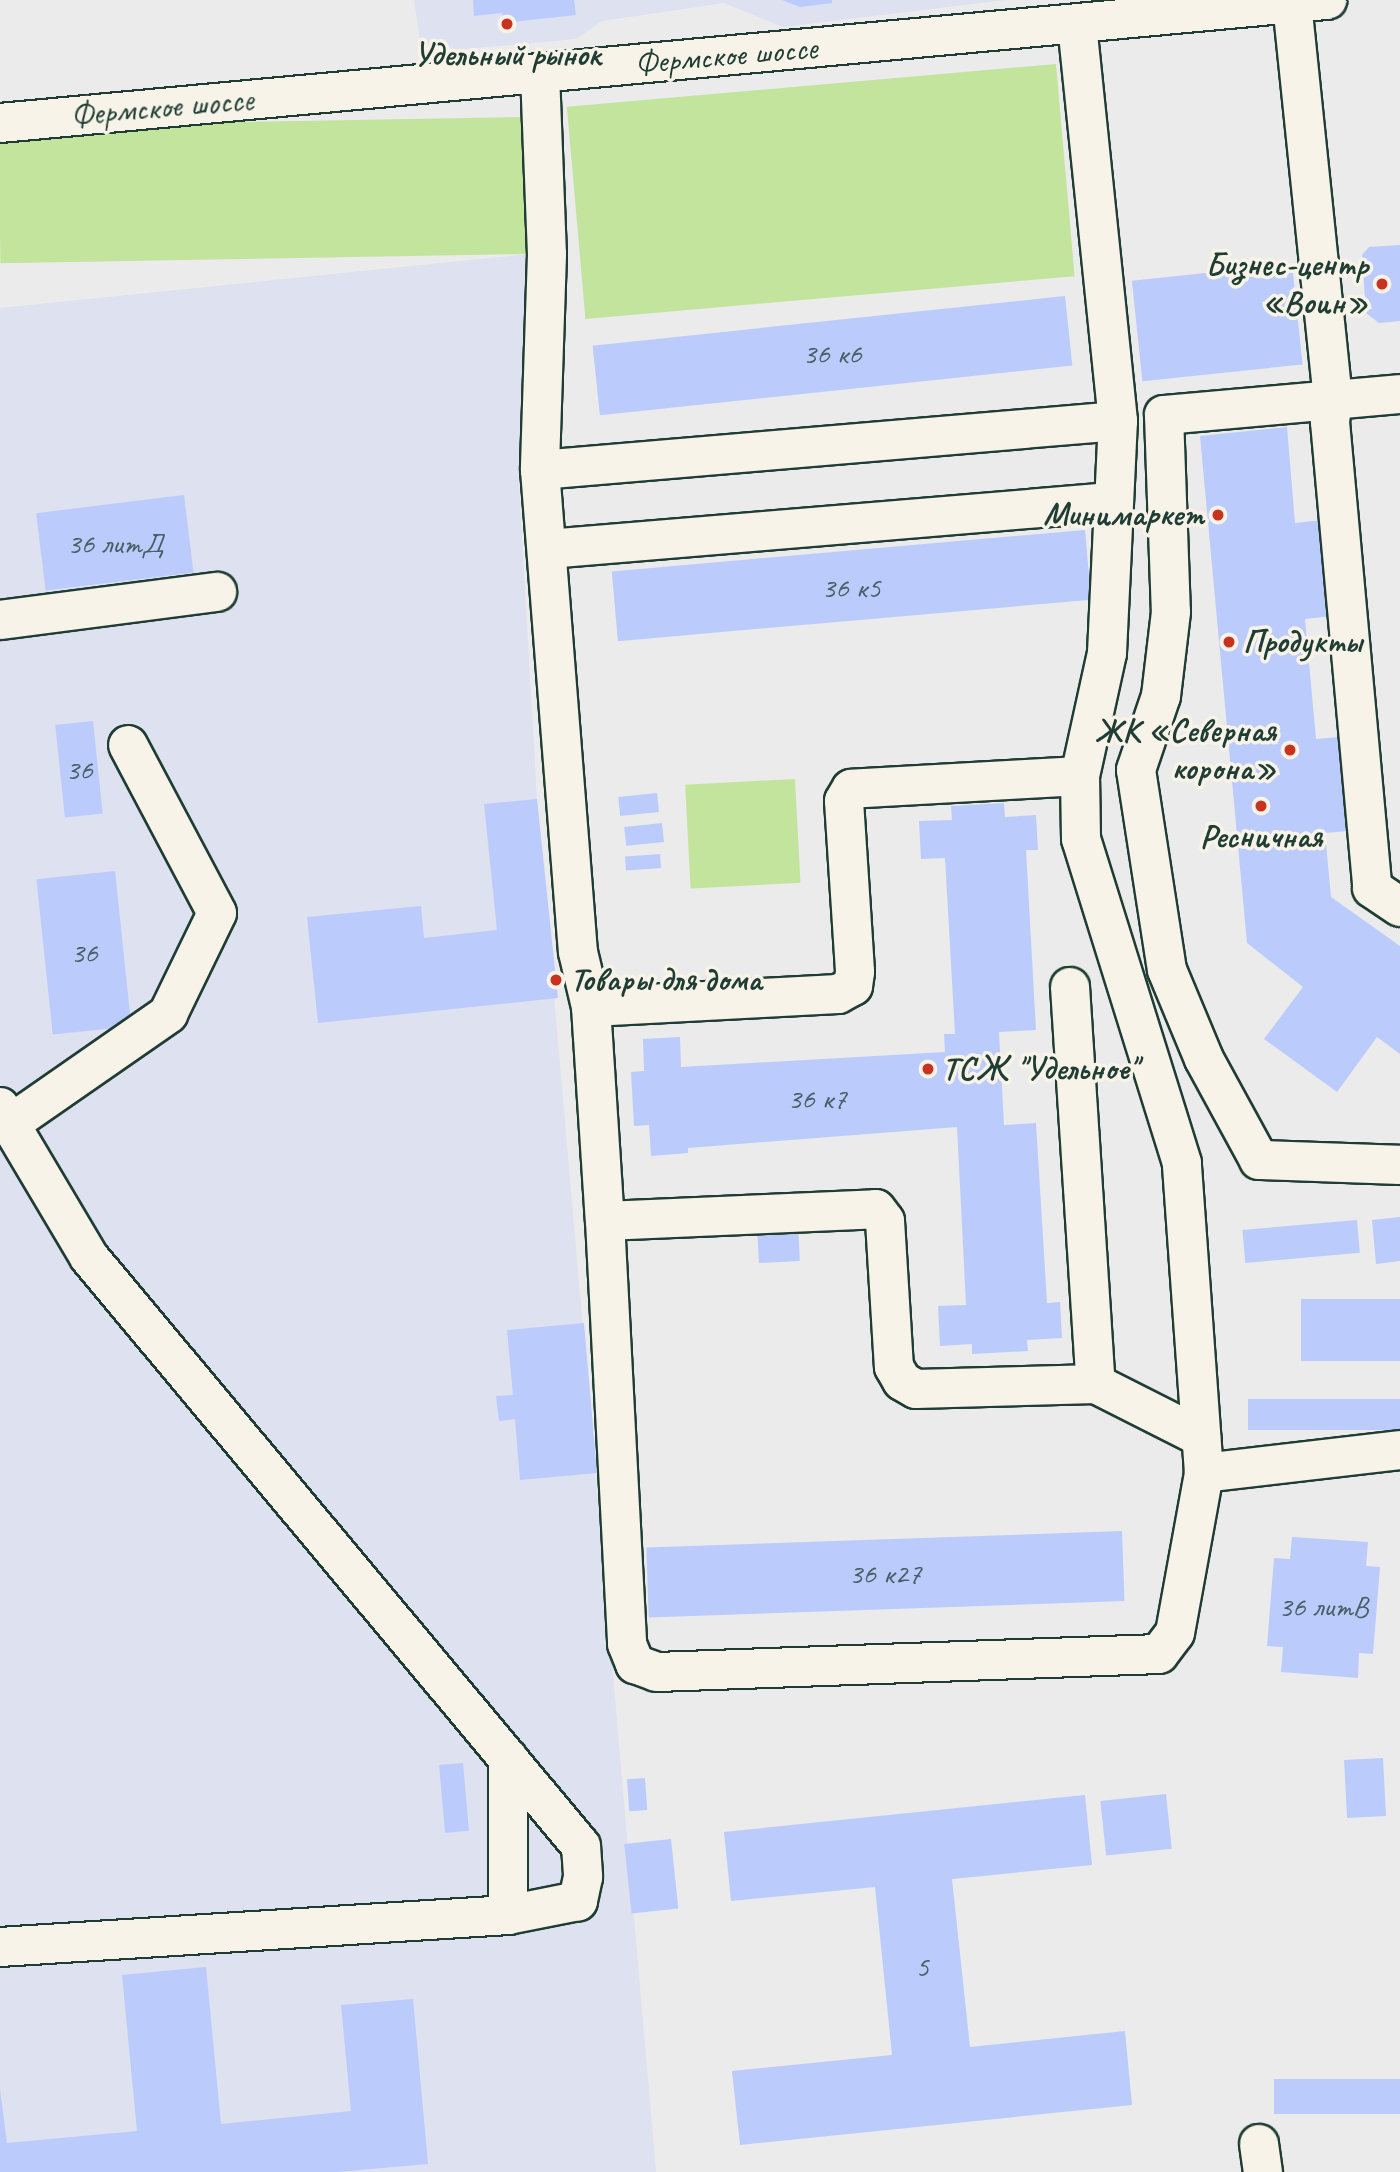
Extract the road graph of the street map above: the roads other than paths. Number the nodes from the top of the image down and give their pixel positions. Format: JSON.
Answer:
{"nodes":[{"id":1,"x":1309,"y":2,"type":"edge"},
{"id":2,"x":1077,"y":23,"type":"junction"},
{"id":3,"x":540,"y":73,"type":"junction"},
{"id":4,"x":0,"y":123,"type":"edge"},
{"id":5,"x":1400,"y":394,"type":"edge"},
{"id":6,"x":1333,"y":400,"type":"junction"},
{"id":7,"x":1118,"y":421,"type":"junction"},
{"id":8,"x":540,"y":470,"type":"junction"},
{"id":9,"x":1111,"y":502,"type":"junction"},
{"id":10,"x":548,"y":549,"type":"junction"},
{"id":11,"x":216,"y":592,"type":"dead end"},
{"id":12,"x":0,"y":620,"type":"edge"},
{"id":13,"x":128,"y":746,"type":"dead end"},
{"id":14,"x":1080,"y":776,"type":"junction"},
{"id":15,"x":1400,"y":907,"type":"edge"},
{"id":16,"x":1070,"y":987,"type":"dead end"},
{"id":17,"x":591,"y":1007,"type":"junction"},
{"id":18,"x":5,"y":1115,"type":"edge"},
{"id":19,"x":1400,"y":1165,"type":"edge"},
{"id":20,"x":606,"y":1221,"type":"junction"},
{"id":21,"x":1096,"y":1384,"type":"junction"},
{"id":22,"x":1400,"y":1450,"type":"edge"},
{"id":23,"x":1203,"y":1455,"type":"junction"},
{"id":24,"x":508,"y":1758,"type":"junction"},
{"id":25,"x":508,"y":1915,"type":"junction"},
{"id":26,"x":0,"y":1947,"type":"edge"}],
"edges":[{"from":1,"to":2,"type":"street","name":"Фермское шоссе"},
{"from":1,"to":6,"type":"street"},
{"from":2,"to":3,"type":"street","name":"Фермское шоссе"},
{"from":2,"to":7,"type":"street"},
{"from":3,"to":4,"type":"street","name":"Фермское шоссе"},
{"from":3,"to":8,"type":"street"},
{"from":5,"to":6,"type":"street"},
{"from":6,"to":15,"type":"street"},
{"from":6,"to":19,"type":"street"},
{"from":7,"to":8,"type":"street"},
{"from":7,"to":9,"type":"street"},
{"from":8,"to":10,"type":"street"},
{"from":9,"to":10,"type":"street"},
{"from":9,"to":14,"type":"street"},
{"from":10,"to":17,"type":"street"},
{"from":11,"to":12,"type":"street"},
{"from":13,"to":18,"type":"street"},
{"from":14,"to":17,"type":"street"},
{"from":14,"to":23,"type":"street"},
{"from":16,"to":21,"type":"street"},
{"from":17,"to":20,"type":"street"},
{"from":18,"to":24,"type":"street"},
{"from":20,"to":21,"type":"street"},
{"from":20,"to":23,"type":"street"},
{"from":21,"to":23,"type":"street"},
{"from":22,"to":23,"type":"street"},
{"from":24,"to":25,"type":"street"},
{"from":24,"to":25,"type":"street"},
{"from":25,"to":26,"type":"street"}]}
